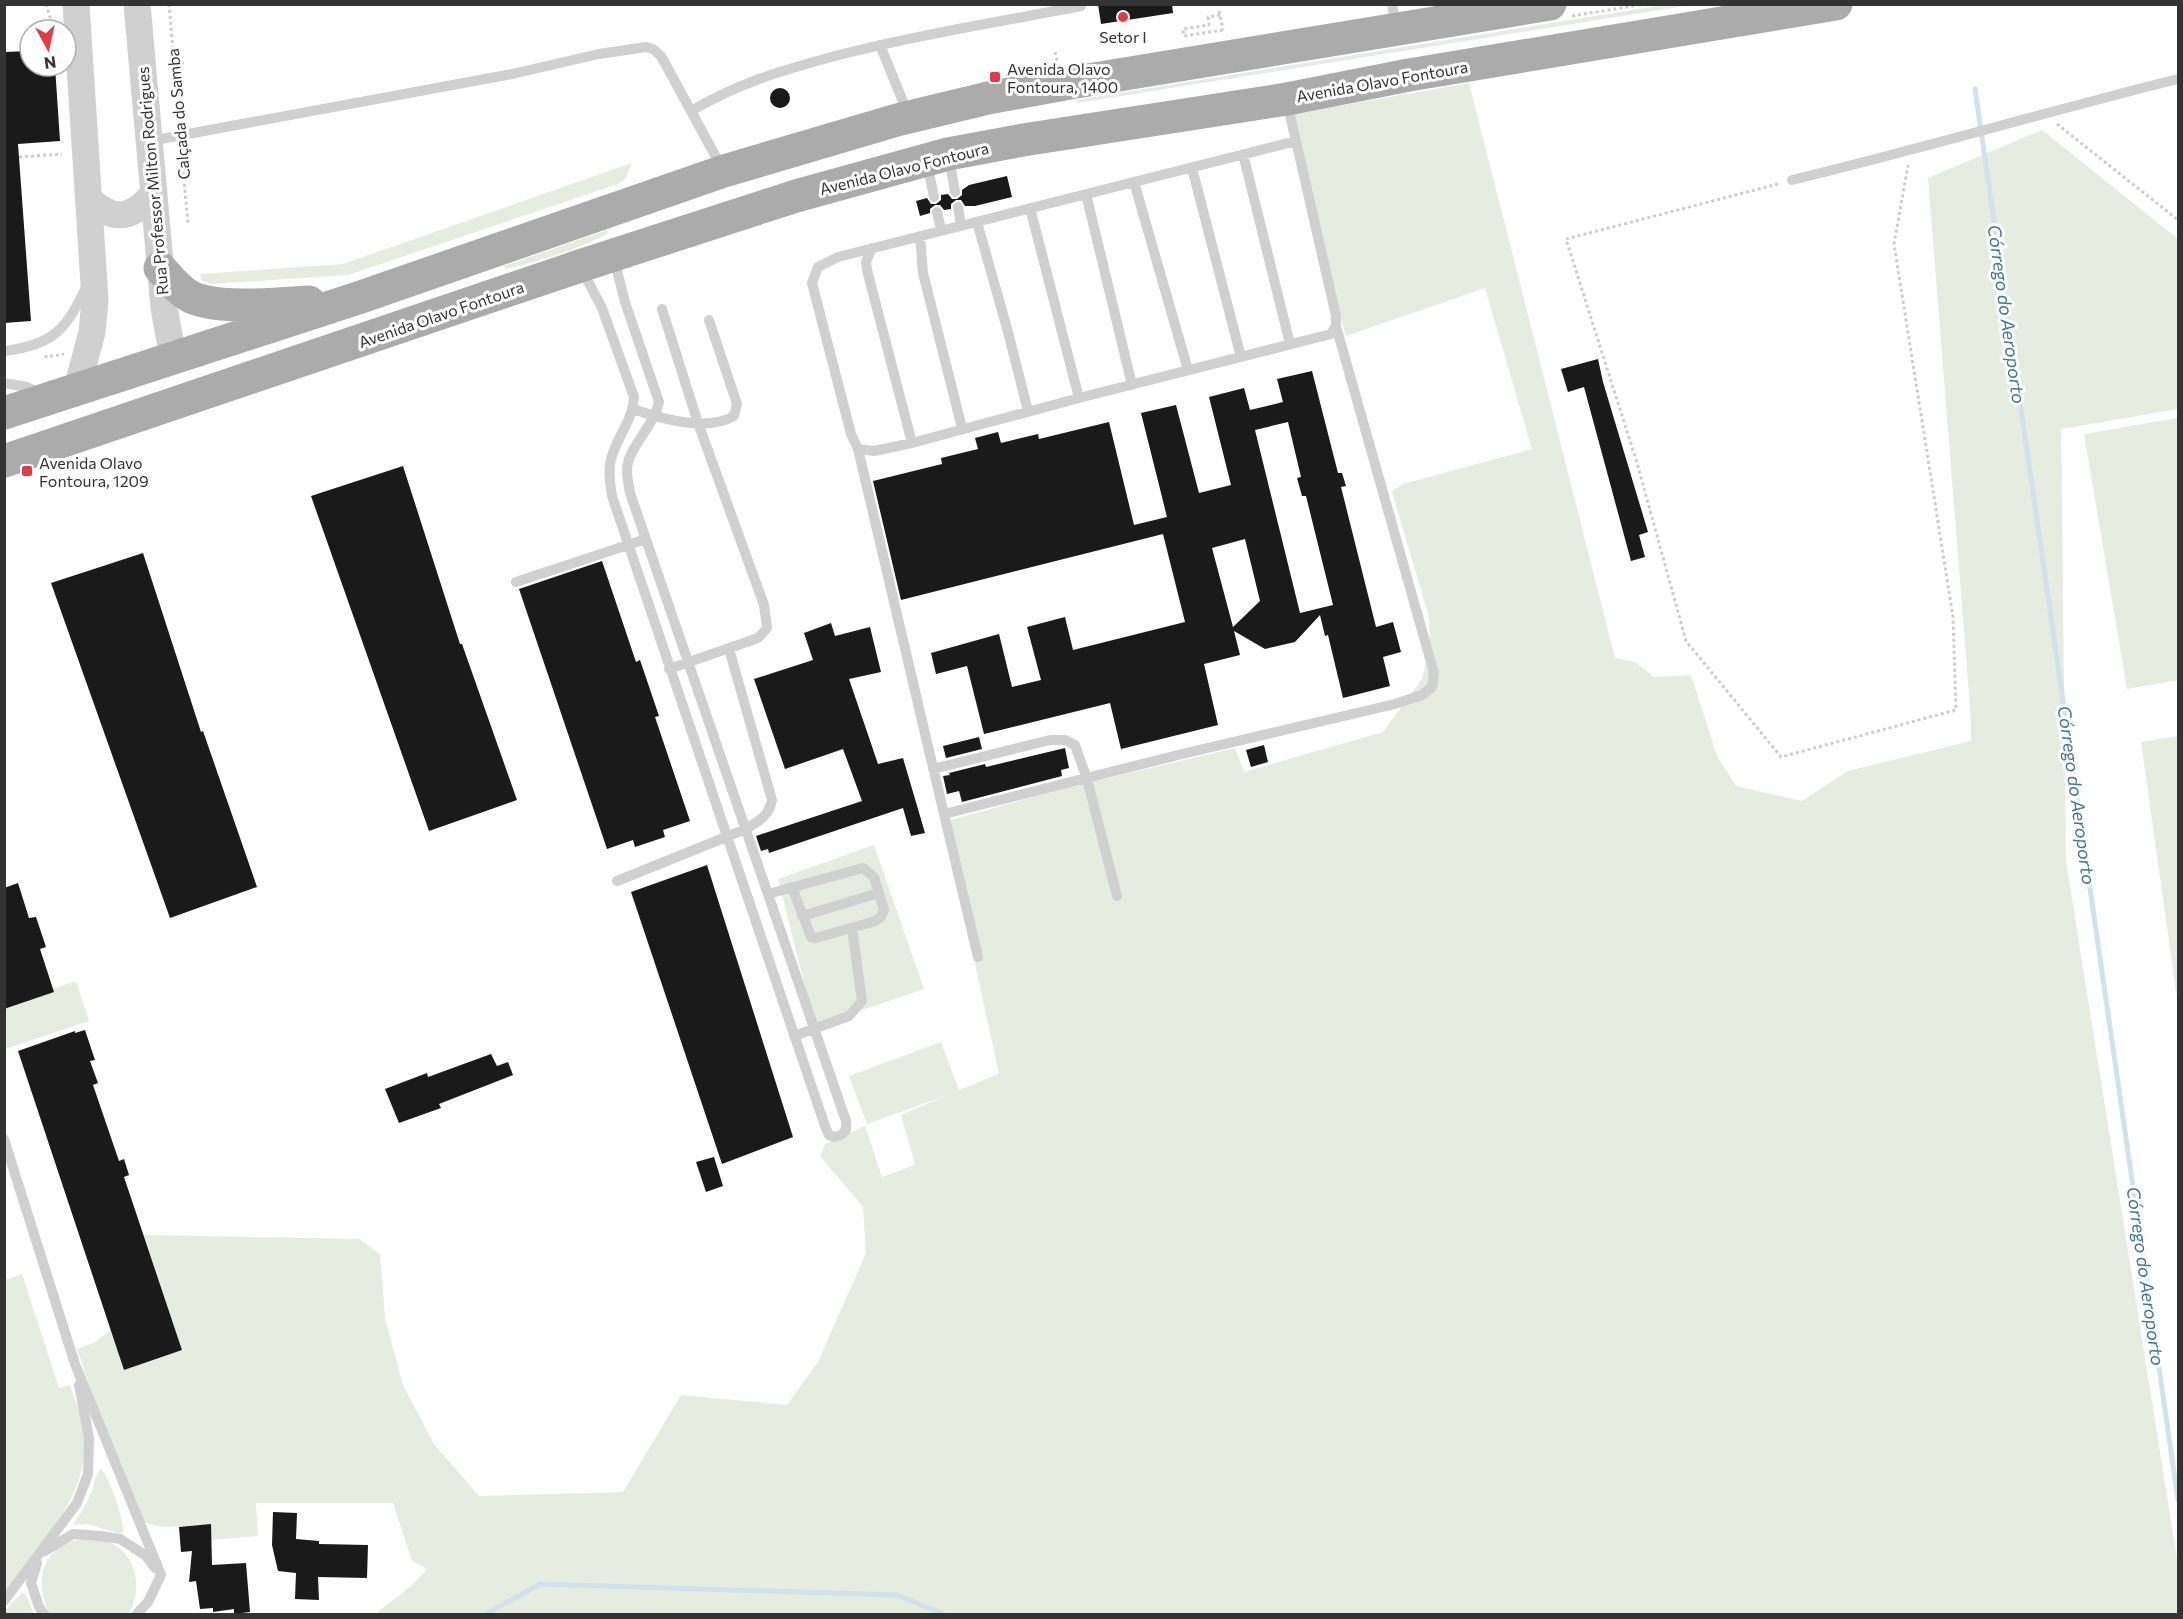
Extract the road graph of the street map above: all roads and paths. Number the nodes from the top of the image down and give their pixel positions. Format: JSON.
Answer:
{"nodes":[{"id":1,"x":137,"y":4,"type":"edge"},
{"id":2,"x":169,"y":4,"type":"edge"},
{"id":3,"x":1550,"y":4,"type":"edge"},
{"id":4,"x":75,"y":6,"type":"edge"},
{"id":5,"x":1081,"y":6,"type":"dead end"},
{"id":6,"x":1821,"y":6,"type":"edge"},
{"id":7,"x":1511,"y":8,"type":"edge"},
{"id":8,"x":1763,"y":10,"type":"edge"},
{"id":9,"x":1220,"y":13,"type":"joint"},
{"id":10,"x":1395,"y":17,"type":"edge"},
{"id":11,"x":880,"y":45,"type":"junction"},
{"id":12,"x":1054,"y":52,"type":"dead end"},
{"id":13,"x":1056,"y":60,"type":"dead end"},
{"id":14,"x":185,"y":63,"type":"dead end"},
{"id":15,"x":174,"y":64,"type":"junction"},
{"id":16,"x":2178,"y":79,"type":"edge"},
{"id":17,"x":988,"y":98,"type":"junction"},
{"id":18,"x":1287,"y":99,"type":"junction"},
{"id":19,"x":691,"y":111,"type":"junction"},
{"id":20,"x":2043,"y":114,"type":"junction"},
{"id":21,"x":909,"y":117,"type":"junction"},
{"id":22,"x":180,"y":135,"type":"junction"},
{"id":23,"x":149,"y":141,"type":"junction"},
{"id":24,"x":1296,"y":141,"type":"junction"},
{"id":25,"x":1910,"y":151,"type":"junction"},
{"id":26,"x":64,"y":154,"type":"dead end"},
{"id":27,"x":1243,"y":154,"type":"junction"},
{"id":28,"x":937,"y":157,"type":"junction"},
{"id":29,"x":19,"y":158,"type":"dead end"},
{"id":30,"x":1192,"y":168,"type":"junction"},
{"id":31,"x":724,"y":171,"type":"junction"},
{"id":32,"x":1792,"y":180,"type":"joint"},
{"id":33,"x":1134,"y":182,"type":"junction"},
{"id":34,"x":955,"y":192,"type":"dead end"},
{"id":35,"x":154,"y":194,"type":"junction"},
{"id":36,"x":1086,"y":194,"type":"junction"},
{"id":37,"x":934,"y":197,"type":"dead end"},
{"id":38,"x":90,"y":200,"type":"junction"},
{"id":39,"x":958,"y":207,"type":"dead end"},
{"id":40,"x":1030,"y":208,"type":"junction"},
{"id":41,"x":937,"y":212,"type":"dead end"},
{"id":42,"x":2178,"y":220,"type":"edge"},
{"id":43,"x":977,"y":222,"type":"junction"},
{"id":44,"x":188,"y":224,"type":"dead end"},
{"id":45,"x":961,"y":225,"type":"junction"},
{"id":46,"x":941,"y":229,"type":"junction"},
{"id":47,"x":920,"y":236,"type":"junction"},
{"id":48,"x":872,"y":248,"type":"junction"},
{"id":49,"x":613,"y":255,"type":"junction"},
{"id":50,"x":580,"y":266,"type":"junction"},
{"id":51,"x":94,"y":268,"type":"junction"},
{"id":52,"x":160,"y":268,"type":"junction"},
{"id":53,"x":358,"y":298,"type":"junction"},
{"id":54,"x":662,"y":309,"type":"dead end"},
{"id":55,"x":297,"y":319,"type":"junction"},
{"id":56,"x":709,"y":320,"type":"dead end"},
{"id":57,"x":1336,"y":326,"type":"junction"},
{"id":58,"x":1290,"y":344,"type":"junction"},
{"id":59,"x":4,"y":351,"type":"edge"},
{"id":60,"x":173,"y":357,"type":"junction"},
{"id":61,"x":1241,"y":357,"type":"junction"},
{"id":62,"x":310,"y":358,"type":"junction"},
{"id":63,"x":1188,"y":370,"type":"junction"},
{"id":64,"x":4,"y":383,"type":"edge"},
{"id":65,"x":1132,"y":385,"type":"junction"},
{"id":66,"x":62,"y":394,"type":"junction"},
{"id":67,"x":1079,"y":398,"type":"junction"},
{"id":68,"x":633,"y":409,"type":"junction"},
{"id":69,"x":1028,"y":411,"type":"junction"},
{"id":70,"x":4,"y":413,"type":"edge"},
{"id":71,"x":656,"y":416,"type":"junction"},
{"id":72,"x":698,"y":423,"type":"junction"},
{"id":73,"x":962,"y":429,"type":"junction"},
{"id":74,"x":912,"y":443,"type":"junction"},
{"id":75,"x":858,"y":449,"type":"junction"},
{"id":76,"x":4,"y":461,"type":"edge"},
{"id":77,"x":646,"y":539,"type":"junction"},
{"id":78,"x":628,"y":545,"type":"junction"},
{"id":79,"x":516,"y":582,"type":"dead end"},
{"id":80,"x":667,"y":598,"type":"junction"},
{"id":81,"x":647,"y":604,"type":"junction"},
{"id":82,"x":729,"y":649,"type":"junction"},
{"id":83,"x":690,"y":663,"type":"junction"},
{"id":84,"x":669,"y":669,"type":"junction"},
{"id":85,"x":933,"y":769,"type":"junction"},
{"id":86,"x":1087,"y":779,"type":"junction"},
{"id":87,"x":944,"y":814,"type":"junction"},
{"id":88,"x":747,"y":830,"type":"junction"},
{"id":89,"x":727,"y":838,"type":"junction"},
{"id":90,"x":617,"y":881,"type":"dead end"},
{"id":91,"x":792,"y":887,"type":"junction"},
{"id":92,"x":879,"y":893,"type":"junction"},
{"id":93,"x":768,"y":894,"type":"junction"},
{"id":94,"x":1117,"y":896,"type":"dead end"},
{"id":95,"x":802,"y":916,"type":"junction"},
{"id":96,"x":852,"y":928,"type":"junction"},
{"id":97,"x":978,"y":957,"type":"dead end"},
{"id":98,"x":814,"y":1030,"type":"junction"},
{"id":99,"x":794,"y":1036,"type":"junction"},
{"id":100,"x":4,"y":1139,"type":"edge"},
{"id":101,"x":75,"y":1364,"type":"junction"},
{"id":102,"x":40,"y":1554,"type":"junction"},
{"id":103,"x":161,"y":1575,"type":"junction"},
{"id":104,"x":4,"y":1601,"type":"edge"},
{"id":105,"x":44,"y":1614,"type":"edge"},
{"id":106,"x":137,"y":1614,"type":"edge"}],
"edges":[{"from":1,"to":23,"type":"street","name":"Rua Professor Milton Rodrigues"},
{"from":2,"to":15,"type":"path","name":"Calçada do Samba"},
{"from":3,"to":7,"type":"main road"},
{"from":4,"to":38,"type":"street"},
{"from":5,"to":11,"type":"lane"},
{"from":6,"to":8,"type":"main road","name":"Avenida Olavo Fontoura"},
{"from":7,"to":10,"type":"main road"},
{"from":8,"to":18,"type":"main road","name":"Avenida Olavo Fontoura"},
{"from":9,"to":9,"type":"path"},
{"from":10,"to":17,"type":"main road"},
{"from":11,"to":19,"type":"lane"},
{"from":11,"to":21,"type":"lane"},
{"from":12,"to":13,"type":"path"},
{"from":14,"to":15,"type":"path"},
{"from":15,"to":22,"type":"path","name":"Calçada do Samba"},
{"from":16,"to":20,"type":"lane"},
{"from":17,"to":21,"type":"main road"},
{"from":17,"to":28,"type":"main road"},
{"from":18,"to":24,"type":"lane"},
{"from":18,"to":28,"type":"main road","name":"Avenida Olavo Fontoura"},
{"from":19,"to":22,"type":"lane"},
{"from":19,"to":31,"type":"lane"},
{"from":20,"to":25,"type":"lane"},
{"from":20,"to":42,"type":"path"},
{"from":21,"to":31,"type":"main road"},
{"from":22,"to":23,"type":"lane"},
{"from":22,"to":44,"type":"path","name":"Calçada do Samba"},
{"from":23,"to":35,"type":"street","name":"Rua Professor Milton Rodrigues"},
{"from":24,"to":27,"type":"lane"},
{"from":24,"to":57,"type":"lane"},
{"from":25,"to":32,"type":"lane"},
{"from":25,"to":32,"type":"path"},
{"from":26,"to":29,"type":"path"},
{"from":27,"to":30,"type":"lane"},
{"from":27,"to":58,"type":"lane"},
{"from":28,"to":34,"type":"lane"},
{"from":28,"to":37,"type":"lane"},
{"from":28,"to":49,"type":"main road","name":"Avenida Olavo Fontoura"},
{"from":30,"to":33,"type":"lane"},
{"from":30,"to":61,"type":"lane"},
{"from":31,"to":53,"type":"main road"},
{"from":33,"to":36,"type":"lane"},
{"from":33,"to":63,"type":"lane"},
{"from":35,"to":38,"type":"street"},
{"from":35,"to":52,"type":"street","name":"Rua Professor Milton Rodrigues"},
{"from":36,"to":40,"type":"lane"},
{"from":36,"to":65,"type":"lane"},
{"from":38,"to":51,"type":"street"},
{"from":39,"to":45,"type":"lane"},
{"from":40,"to":43,"type":"lane"},
{"from":40,"to":67,"type":"lane"},
{"from":41,"to":46,"type":"lane"},
{"from":43,"to":45,"type":"lane"},
{"from":43,"to":69,"type":"lane"},
{"from":45,"to":46,"type":"lane"},
{"from":46,"to":47,"type":"lane"},
{"from":47,"to":48,"type":"lane"},
{"from":47,"to":73,"type":"lane"},
{"from":48,"to":74,"type":"lane"},
{"from":48,"to":75,"type":"lane"},
{"from":49,"to":50,"type":"main road","name":"Avenida Olavo Fontoura"},
{"from":49,"to":71,"type":"lane"},
{"from":50,"to":62,"type":"main road","name":"Avenida Olavo Fontoura"},
{"from":50,"to":68,"type":"lane"},
{"from":51,"to":59,"type":"lane"},
{"from":51,"to":66,"type":"street"},
{"from":52,"to":53,"type":"main road"},
{"from":52,"to":60,"type":"street","name":"Rua Professor Milton Rodrigues"},
{"from":53,"to":55,"type":"main road"},
{"from":54,"to":72,"type":"lane"},
{"from":55,"to":60,"type":"main road"},
{"from":55,"to":62,"type":"main road"},
{"from":56,"to":72,"type":"lane"},
{"from":57,"to":58,"type":"lane"},
{"from":57,"to":86,"type":"lane"},
{"from":58,"to":61,"type":"lane"},
{"from":60,"to":66,"type":"main road"},
{"from":61,"to":63,"type":"lane"},
{"from":62,"to":76,"type":"main road","name":"Avenida Olavo Fontoura"},
{"from":63,"to":65,"type":"lane"},
{"from":64,"to":66,"type":"lane"},
{"from":65,"to":67,"type":"lane"},
{"from":66,"to":70,"type":"main road"},
{"from":67,"to":69,"type":"lane"},
{"from":68,"to":71,"type":"lane"},
{"from":68,"to":78,"type":"lane"},
{"from":69,"to":73,"type":"lane"},
{"from":71,"to":72,"type":"lane"},
{"from":71,"to":77,"type":"lane"},
{"from":72,"to":82,"type":"lane"},
{"from":73,"to":74,"type":"lane"},
{"from":74,"to":75,"type":"lane"},
{"from":75,"to":85,"type":"lane"},
{"from":77,"to":78,"type":"lane"},
{"from":77,"to":80,"type":"lane"},
{"from":78,"to":79,"type":"lane"},
{"from":78,"to":81,"type":"lane"},
{"from":80,"to":81,"type":"lane"},
{"from":80,"to":83,"type":"lane"},
{"from":81,"to":84,"type":"lane"},
{"from":82,"to":83,"type":"lane"},
{"from":82,"to":88,"type":"lane"},
{"from":83,"to":84,"type":"lane"},
{"from":83,"to":88,"type":"lane"},
{"from":84,"to":89,"type":"lane"},
{"from":85,"to":86,"type":"lane"},
{"from":85,"to":87,"type":"lane"},
{"from":86,"to":87,"type":"lane"},
{"from":86,"to":94,"type":"lane"},
{"from":87,"to":97,"type":"lane"},
{"from":88,"to":89,"type":"lane"},
{"from":88,"to":93,"type":"lane"},
{"from":89,"to":90,"type":"lane"},
{"from":89,"to":99,"type":"lane"},
{"from":91,"to":92,"type":"lane"},
{"from":91,"to":93,"type":"lane"},
{"from":91,"to":95,"type":"lane"},
{"from":92,"to":95,"type":"lane"},
{"from":92,"to":96,"type":"lane"},
{"from":93,"to":98,"type":"lane"},
{"from":95,"to":96,"type":"lane"},
{"from":96,"to":98,"type":"lane"},
{"from":98,"to":99,"type":"lane"},
{"from":98,"to":99,"type":"lane"},
{"from":100,"to":101,"type":"lane"},
{"from":101,"to":102,"type":"lane"},
{"from":101,"to":103,"type":"lane"},
{"from":102,"to":103,"type":"lane"},
{"from":102,"to":104,"type":"lane"},
{"from":102,"to":105,"type":"lane"},
{"from":103,"to":106,"type":"lane"}]}
